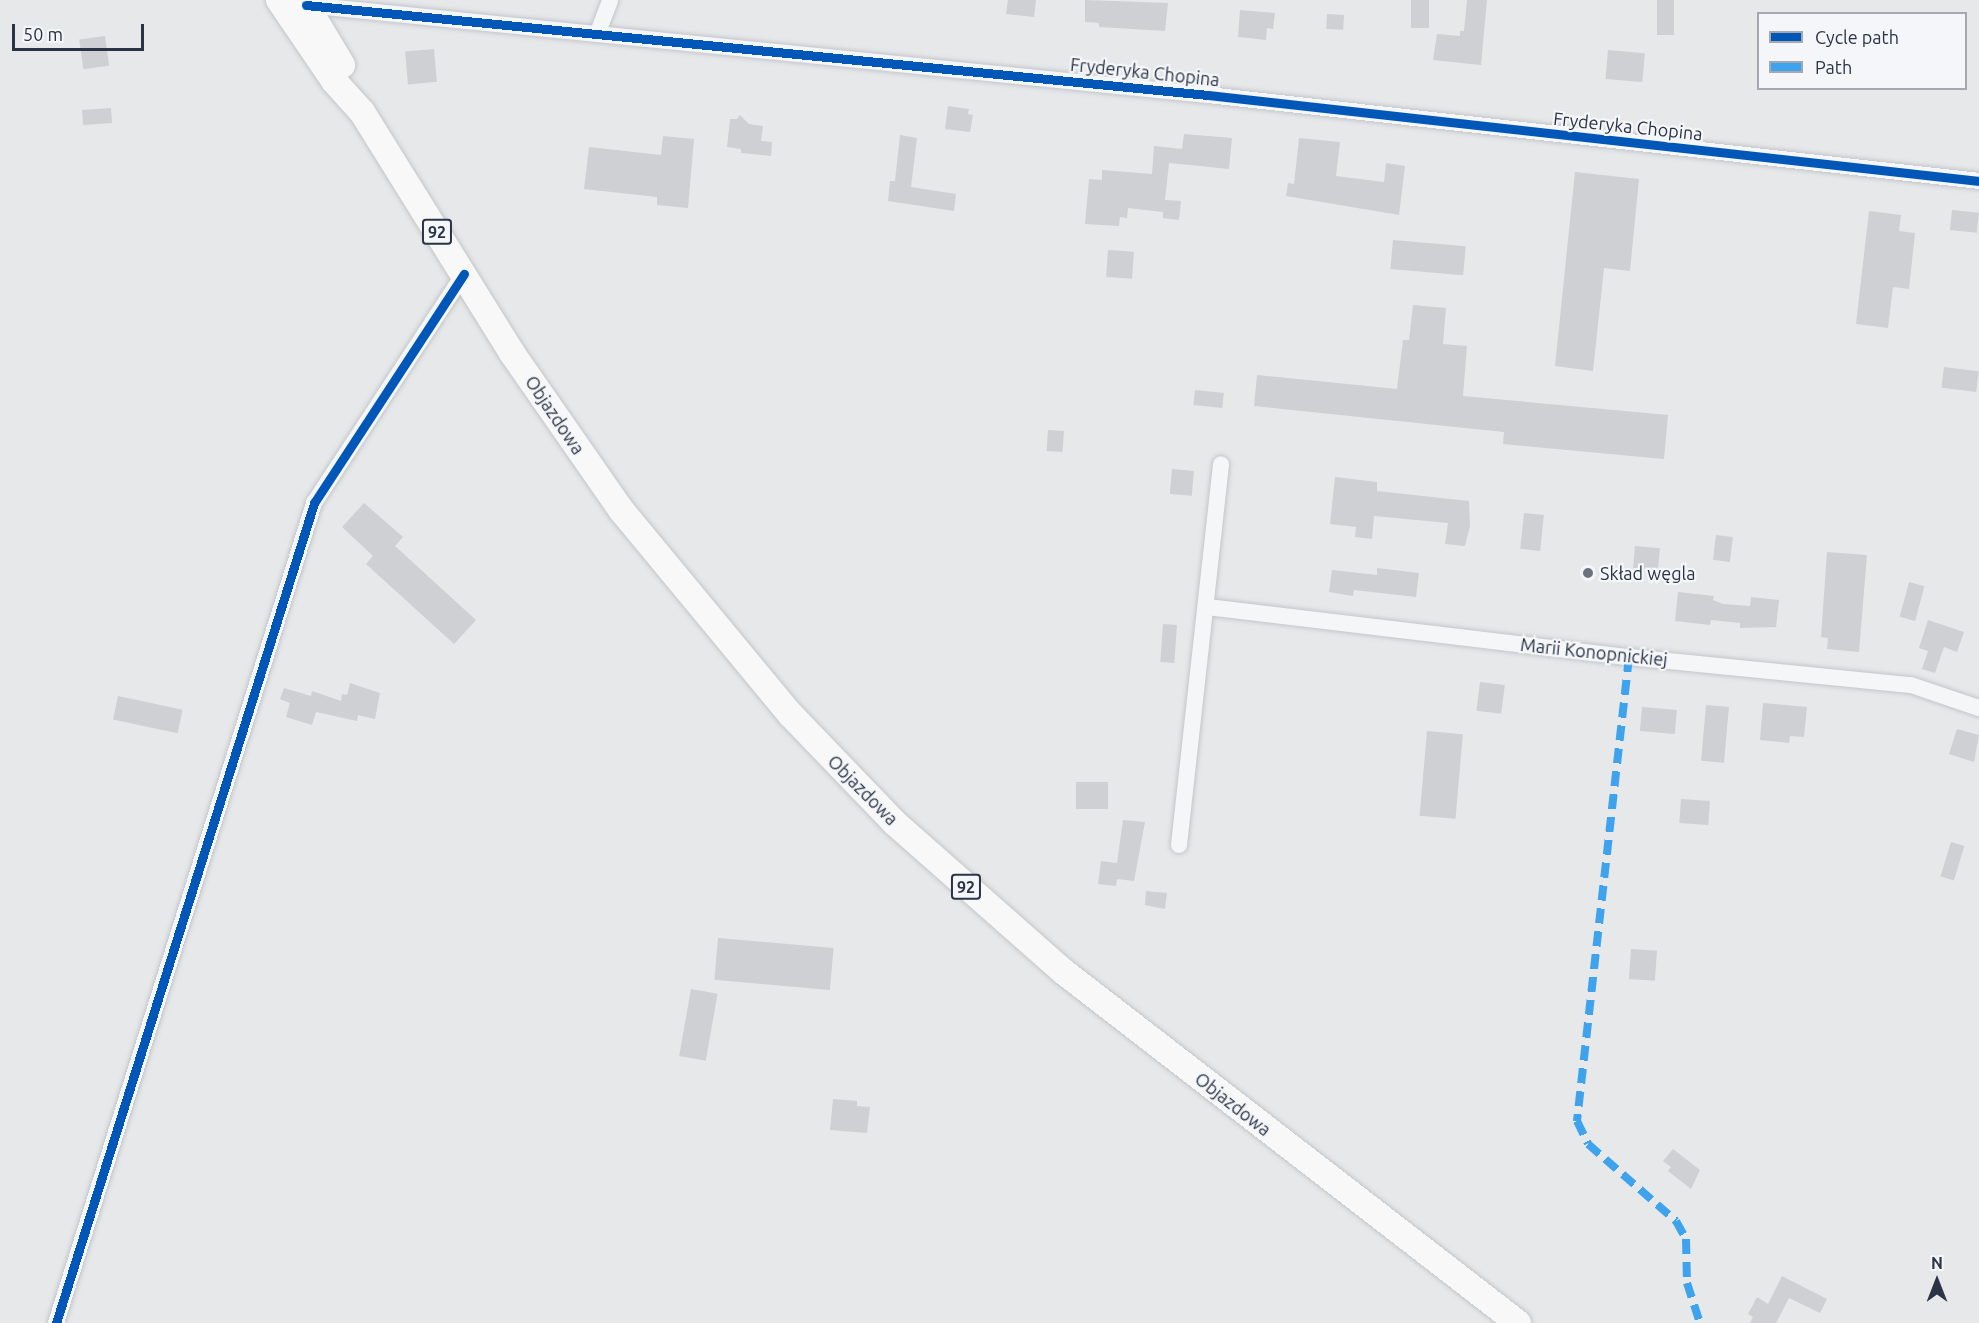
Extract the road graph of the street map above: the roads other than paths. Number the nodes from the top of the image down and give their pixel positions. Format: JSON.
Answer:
{"nodes":[{"id":1,"x":610,"y":0,"type":"edge"},
{"id":2,"x":287,"y":1,"type":"edge"},
{"id":3,"x":598,"y":32,"type":"junction"},
{"id":4,"x":1979,"y":181,"type":"edge"},
{"id":5,"x":464,"y":274,"type":"junction"},
{"id":6,"x":1221,"y":464,"type":"dead end"},
{"id":7,"x":1207,"y":607,"type":"junction"},
{"id":8,"x":1979,"y":708,"type":"edge"},
{"id":9,"x":1179,"y":845,"type":"dead end"},
{"id":10,"x":56,"y":1323,"type":"edge"},
{"id":11,"x":1518,"y":1323,"type":"edge"}],
"edges":[{"from":1,"to":3,"type":"street"},
{"from":2,"to":3,"type":"street","name":"Fryderyka Chopina"},
{"from":2,"to":5,"type":"main road","name":"Objazdowa","number":"92"},
{"from":3,"to":4,"type":"street","name":"Fryderyka Chopina"},
{"from":5,"to":10,"type":"street"},
{"from":5,"to":11,"type":"main road","name":"Objazdowa","number":"92"},
{"from":6,"to":7,"type":"street"},
{"from":7,"to":8,"type":"street","name":"Marii Konopnickiej"},
{"from":7,"to":9,"type":"street"}]}
